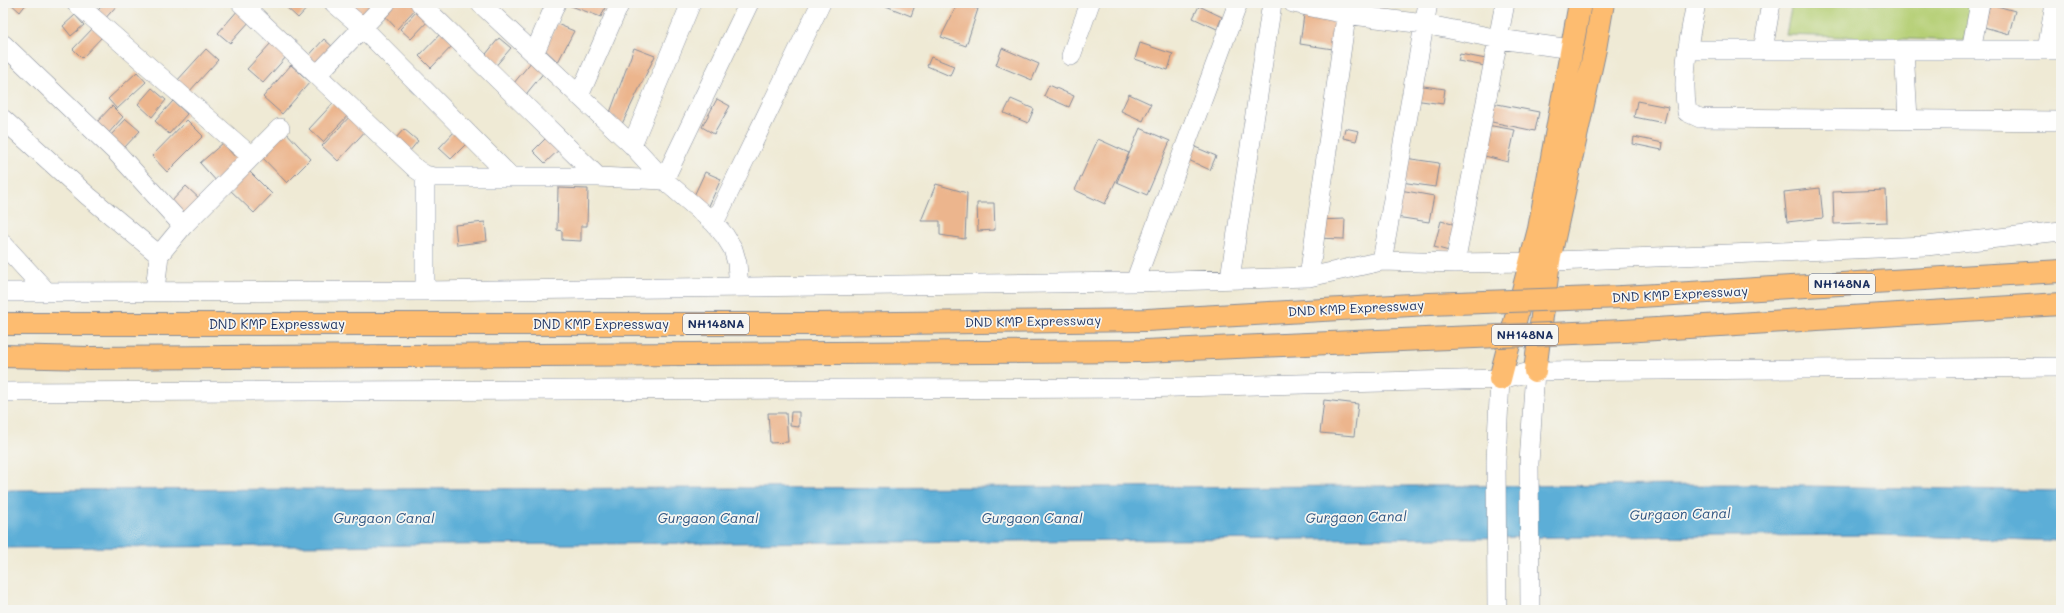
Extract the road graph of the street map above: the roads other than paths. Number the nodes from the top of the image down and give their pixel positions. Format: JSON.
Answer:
{"nodes":[{"id":1,"x":76,"y":3,"type":"edge"},
{"id":2,"x":242,"y":3,"type":"edge"},
{"id":3,"x":334,"y":3,"type":"edge"},
{"id":4,"x":386,"y":3,"type":"edge"},
{"id":5,"x":420,"y":3,"type":"edge"},
{"id":6,"x":480,"y":3,"type":"edge"},
{"id":7,"x":620,"y":3,"type":"edge"},
{"id":8,"x":691,"y":3,"type":"edge"},
{"id":9,"x":749,"y":3,"type":"edge"},
{"id":10,"x":821,"y":3,"type":"edge"},
{"id":11,"x":1090,"y":3,"type":"edge"},
{"id":12,"x":1238,"y":3,"type":"edge"},
{"id":13,"x":1272,"y":3,"type":"edge"},
{"id":14,"x":1293,"y":3,"type":"edge"},
{"id":15,"x":1428,"y":3,"type":"edge"},
{"id":16,"x":1505,"y":3,"type":"edge"},
{"id":17,"x":1580,"y":3,"type":"edge"},
{"id":18,"x":1603,"y":3,"type":"edge"},
{"id":19,"x":1696,"y":3,"type":"edge"},
{"id":20,"x":1771,"y":3,"type":"edge"},
{"id":21,"x":1980,"y":3,"type":"edge"},
{"id":22,"x":2055,"y":3,"type":"edge"},
{"id":23,"x":554,"y":4,"type":"edge"},
{"id":24,"x":1347,"y":9,"type":"edge"},
{"id":25,"x":1424,"y":24,"type":"junction"},
{"id":26,"x":362,"y":27,"type":"junction"},
{"id":27,"x":1500,"y":39,"type":"junction"},
{"id":28,"x":3,"y":44,"type":"edge"},
{"id":29,"x":1572,"y":49,"type":"junction"},
{"id":30,"x":1688,"y":50,"type":"junction"},
{"id":31,"x":1763,"y":50,"type":"junction"},
{"id":32,"x":1971,"y":50,"type":"junction"},
{"id":33,"x":2054,"y":50,"type":"edge"},
{"id":34,"x":1904,"y":51,"type":"junction"},
{"id":35,"x":534,"y":54,"type":"junction"},
{"id":36,"x":1071,"y":56,"type":"dead end"},
{"id":37,"x":317,"y":75,"type":"junction"},
{"id":38,"x":579,"y":96,"type":"junction"},
{"id":39,"x":3,"y":118,"type":"edge"},
{"id":40,"x":1908,"y":118,"type":"junction"},
{"id":41,"x":2061,"y":121,"type":"edge"},
{"id":42,"x":280,"y":128,"type":"dead end"},
{"id":43,"x":632,"y":146,"type":"junction"},
{"id":44,"x":251,"y":156,"type":"junction"},
{"id":45,"x":425,"y":175,"type":"junction"},
{"id":46,"x":510,"y":176,"type":"junction"},
{"id":47,"x":598,"y":176,"type":"junction"},
{"id":48,"x":664,"y":180,"type":"junction"},
{"id":49,"x":714,"y":222,"type":"junction"},
{"id":50,"x":183,"y":226,"type":"junction"},
{"id":51,"x":2061,"y":230,"type":"edge"},
{"id":52,"x":3,"y":244,"type":"edge"},
{"id":53,"x":159,"y":255,"type":"junction"},
{"id":54,"x":1382,"y":261,"type":"junction"},
{"id":55,"x":1540,"y":262,"type":"junction"},
{"id":56,"x":1455,"y":264,"type":"junction"},
{"id":57,"x":2061,"y":271,"type":"edge"},
{"id":58,"x":1309,"y":277,"type":"junction"},
{"id":59,"x":1230,"y":278,"type":"junction"},
{"id":60,"x":1135,"y":282,"type":"junction"},
{"id":61,"x":739,"y":287,"type":"junction"},
{"id":62,"x":155,"y":290,"type":"junction"},
{"id":63,"x":425,"y":291,"type":"junction"},
{"id":64,"x":3,"y":292,"type":"edge"},
{"id":65,"x":47,"y":292,"type":"junction"},
{"id":66,"x":2061,"y":304,"type":"edge"},
{"id":67,"x":3,"y":324,"type":"edge"},
{"id":68,"x":3,"y":356,"type":"edge"},
{"id":69,"x":2061,"y":367,"type":"edge"},
{"id":70,"x":1535,"y":371,"type":"junction"},
{"id":71,"x":1500,"y":379,"type":"junction"},
{"id":72,"x":3,"y":392,"type":"edge"},
{"id":73,"x":1497,"y":610,"type":"edge"},
{"id":74,"x":1530,"y":610,"type":"edge"}],
"edges":[{"from":1,"to":44,"type":"street"},
{"from":2,"to":37,"type":"street"},
{"from":3,"to":26,"type":"street"},
{"from":4,"to":26,"type":"street"},
{"from":5,"to":47,"type":"street"},
{"from":6,"to":35,"type":"street"},
{"from":7,"to":38,"type":"street"},
{"from":8,"to":43,"type":"street"},
{"from":9,"to":48,"type":"street"},
{"from":10,"to":49,"type":"street"},
{"from":11,"to":36,"type":"street"},
{"from":12,"to":60,"type":"street"},
{"from":13,"to":59,"type":"street"},
{"from":14,"to":24,"type":"street"},
{"from":15,"to":25,"type":"street"},
{"from":16,"to":27,"type":"street"},
{"from":17,"to":29,"type":"main road"},
{"from":18,"to":55,"type":"main road"},
{"from":19,"to":30,"type":"street"},
{"from":20,"to":31,"type":"street"},
{"from":21,"to":32,"type":"street"},
{"from":22,"to":33,"type":"street"},
{"from":23,"to":35,"type":"street"},
{"from":24,"to":25,"type":"street"},
{"from":24,"to":58,"type":"street"},
{"from":25,"to":27,"type":"street"},
{"from":25,"to":54,"type":"street"},
{"from":26,"to":37,"type":"street"},
{"from":26,"to":46,"type":"street"},
{"from":27,"to":29,"type":"street"},
{"from":27,"to":56,"type":"street"},
{"from":28,"to":50,"type":"street"},
{"from":29,"to":55,"type":"main road"},
{"from":30,"to":31,"type":"street"},
{"from":30,"to":40,"type":"street"},
{"from":31,"to":34,"type":"street"},
{"from":32,"to":33,"type":"street"},
{"from":32,"to":34,"type":"street"},
{"from":34,"to":40,"type":"street"},
{"from":35,"to":38,"type":"street"},
{"from":37,"to":45,"type":"street"},
{"from":38,"to":43,"type":"street"},
{"from":39,"to":53,"type":"street"},
{"from":40,"to":41,"type":"street"},
{"from":42,"to":44,"type":"street"},
{"from":43,"to":48,"type":"street"},
{"from":44,"to":50,"type":"street"},
{"from":45,"to":46,"type":"street"},
{"from":45,"to":63,"type":"street"},
{"from":46,"to":47,"type":"street"},
{"from":47,"to":48,"type":"street"},
{"from":48,"to":49,"type":"street"},
{"from":49,"to":61,"type":"street"},
{"from":50,"to":53,"type":"street"},
{"from":51,"to":55,"type":"street"},
{"from":52,"to":65,"type":"street"},
{"from":53,"to":62,"type":"street"},
{"from":54,"to":56,"type":"street"},
{"from":54,"to":58,"type":"street"},
{"from":55,"to":56,"type":"street"},
{"from":55,"to":70,"type":"main road"},
{"from":55,"to":71,"type":"main road"},
{"from":57,"to":67,"type":"main road","name":"DND KMP Expressway","number":"NH148NA","bridge":true},
{"from":58,"to":59,"type":"street"},
{"from":59,"to":60,"type":"street"},
{"from":60,"to":61,"type":"street"},
{"from":61,"to":63,"type":"street"},
{"from":62,"to":63,"type":"street"},
{"from":62,"to":65,"type":"street"},
{"from":64,"to":65,"type":"street"},
{"from":66,"to":68,"type":"main road","number":"NH148NA","bridge":true},
{"from":69,"to":70,"type":"street"},
{"from":70,"to":71,"type":"street"},
{"from":70,"to":74,"type":"street"},
{"from":71,"to":72,"type":"street"},
{"from":71,"to":73,"type":"street"}]}
